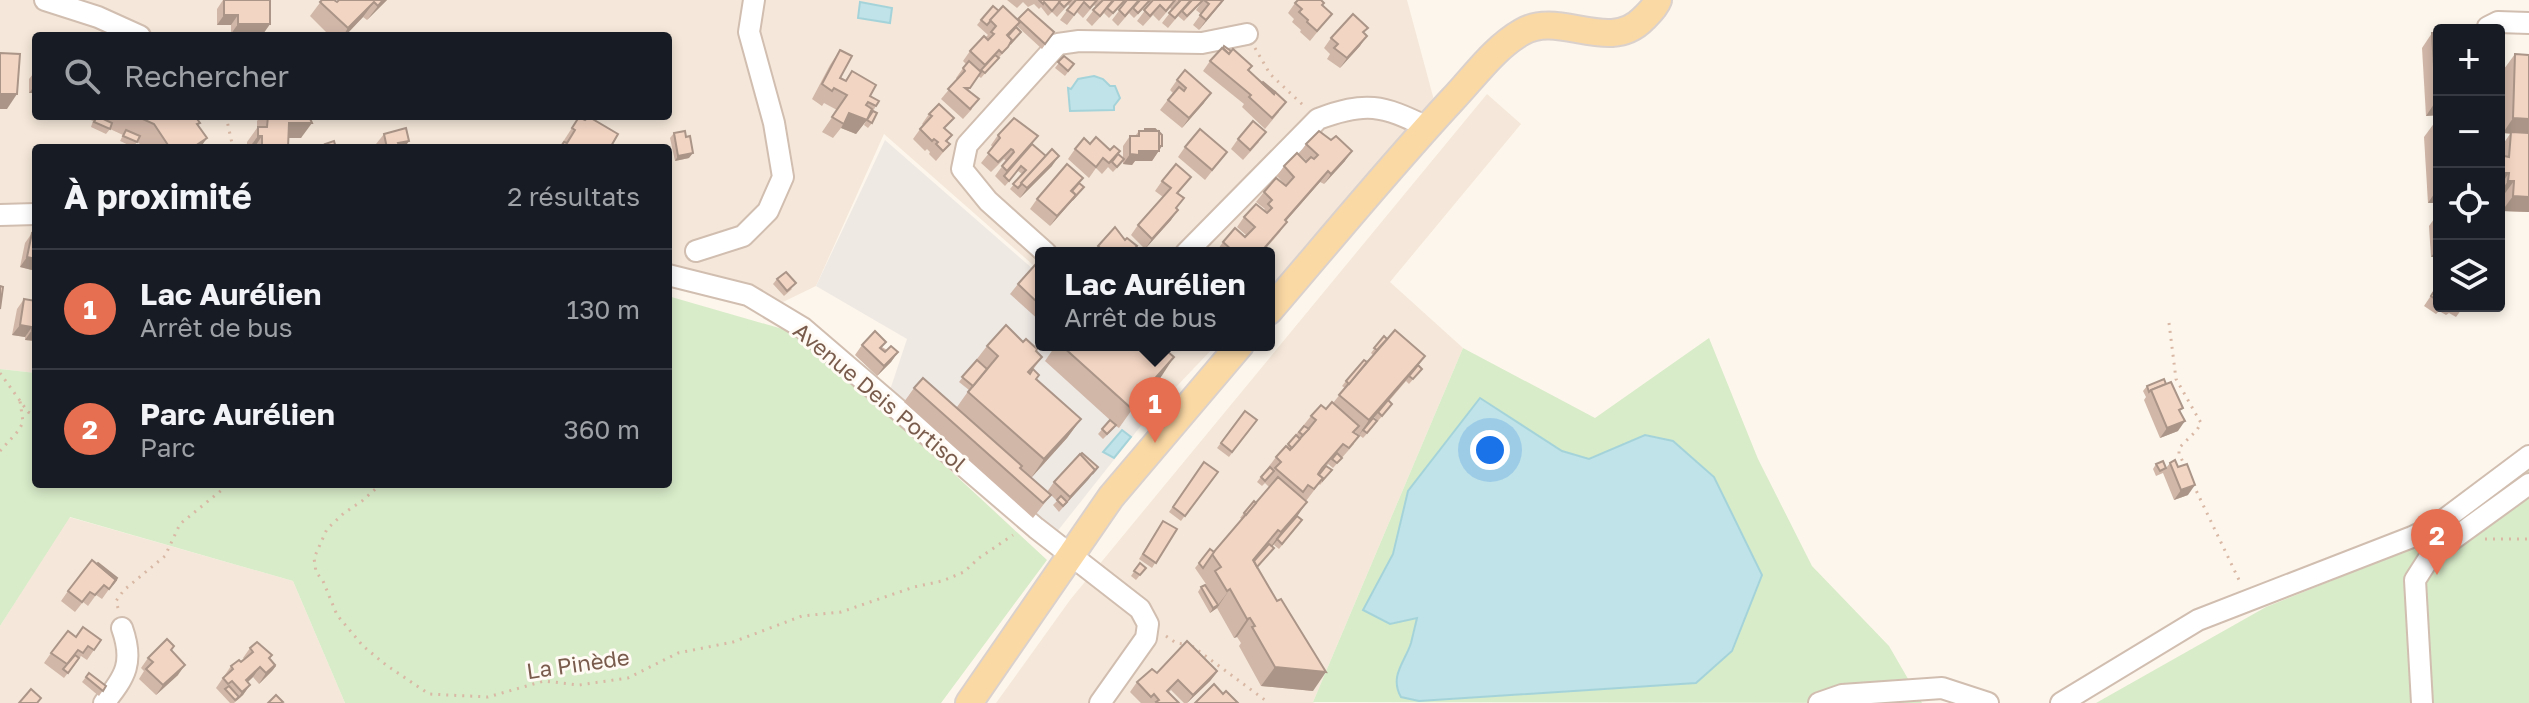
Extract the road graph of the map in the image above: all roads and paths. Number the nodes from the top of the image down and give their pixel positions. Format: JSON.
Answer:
{"nodes":[{"id":1,"x":45,"y":0,"type":"edge"},
{"id":2,"x":754,"y":0,"type":"edge"},
{"id":3,"x":1658,"y":0,"type":"edge"},
{"id":4,"x":2529,"y":23,"type":"edge"},
{"id":5,"x":2494,"y":24,"type":"edge"},
{"id":6,"x":131,"y":32,"type":"edge"},
{"id":7,"x":1247,"y":34,"type":"joint"},
{"id":8,"x":1318,"y":119,"type":"junction"},
{"id":9,"x":227,"y":120,"type":"edge"},
{"id":10,"x":1427,"y":127,"type":"junction"},
{"id":11,"x":232,"y":144,"type":"edge"},
{"id":12,"x":32,"y":214,"type":"edge"},
{"id":13,"x":0,"y":215,"type":"edge"},
{"id":14,"x":1039,"y":247,"type":"edge"},
{"id":15,"x":1192,"y":247,"type":"edge"},
{"id":16,"x":696,"y":251,"type":"dead end"},
{"id":17,"x":672,"y":276,"type":"edge"},
{"id":18,"x":1275,"y":304,"type":"edge"},
{"id":19,"x":2169,"y":323,"type":"dead end"},
{"id":20,"x":1235,"y":351,"type":"edge"},
{"id":21,"x":0,"y":373,"type":"edge"},
{"id":22,"x":20,"y":401,"type":"junction"},
{"id":23,"x":32,"y":414,"type":"edge"},
{"id":24,"x":0,"y":451,"type":"edge"},
{"id":25,"x":2529,"y":456,"type":"edge"},
{"id":26,"x":2186,"y":468,"type":"edge"},
{"id":27,"x":2193,"y":482,"type":"edge"},
{"id":28,"x":2529,"y":484,"type":"edge"},
{"id":29,"x":224,"y":488,"type":"edge"},
{"id":30,"x":377,"y":488,"type":"edge"},
{"id":31,"x":1036,"y":528,"type":"junction"},
{"id":32,"x":2454,"y":537,"type":"junction"},
{"id":33,"x":2529,"y":539,"type":"edge"},
{"id":34,"x":1072,"y":557,"type":"junction"},
{"id":35,"x":2249,"y":600,"type":"junction"},
{"id":36,"x":1148,"y":624,"type":"junction"},
{"id":37,"x":122,"y":628,"type":"joint"},
{"id":38,"x":1104,"y":702,"type":"edge"},
{"id":39,"x":104,"y":703,"type":"edge"},
{"id":40,"x":969,"y":703,"type":"edge"},
{"id":41,"x":1269,"y":703,"type":"edge"},
{"id":42,"x":1819,"y":703,"type":"edge"},
{"id":43,"x":1988,"y":703,"type":"edge"},
{"id":44,"x":2061,"y":703,"type":"edge"},
{"id":45,"x":2422,"y":703,"type":"edge"}],
"edges":[{"from":1,"to":6,"type":"street"},
{"from":2,"to":16,"type":"street"},
{"from":3,"to":10,"type":"main road"},
{"from":4,"to":5,"type":"street"},
{"from":7,"to":8,"type":"path"},
{"from":7,"to":14,"type":"street"},
{"from":8,"to":10,"type":"street"},
{"from":8,"to":15,"type":"street"},
{"from":9,"to":11,"type":"path"},
{"from":10,"to":18,"type":"main road"},
{"from":12,"to":13,"type":"street"},
{"from":17,"to":31,"type":"street","name":"Avenue Deis Portisol"},
{"from":19,"to":26,"type":"path"},
{"from":20,"to":34,"type":"main road"},
{"from":21,"to":22,"type":"path"},
{"from":22,"to":23,"type":"path"},
{"from":22,"to":24,"type":"path"},
{"from":25,"to":35,"type":"street"},
{"from":27,"to":35,"type":"path"},
{"from":28,"to":32,"type":"street"},
{"from":29,"to":37,"type":"path"},
{"from":30,"to":31,"type":"path","name":"La Pinède"},
{"from":31,"to":34,"type":"street","name":"Avenue Deis Portisol"},
{"from":32,"to":33,"type":"path"},
{"from":32,"to":45,"type":"street"},
{"from":34,"to":36,"type":"street","name":"Avenue Deis Portisol"},
{"from":34,"to":40,"type":"main road"},
{"from":35,"to":44,"type":"street"},
{"from":36,"to":38,"type":"street"},
{"from":36,"to":41,"type":"path"},
{"from":37,"to":39,"type":"street"},
{"from":42,"to":43,"type":"street"}]}
